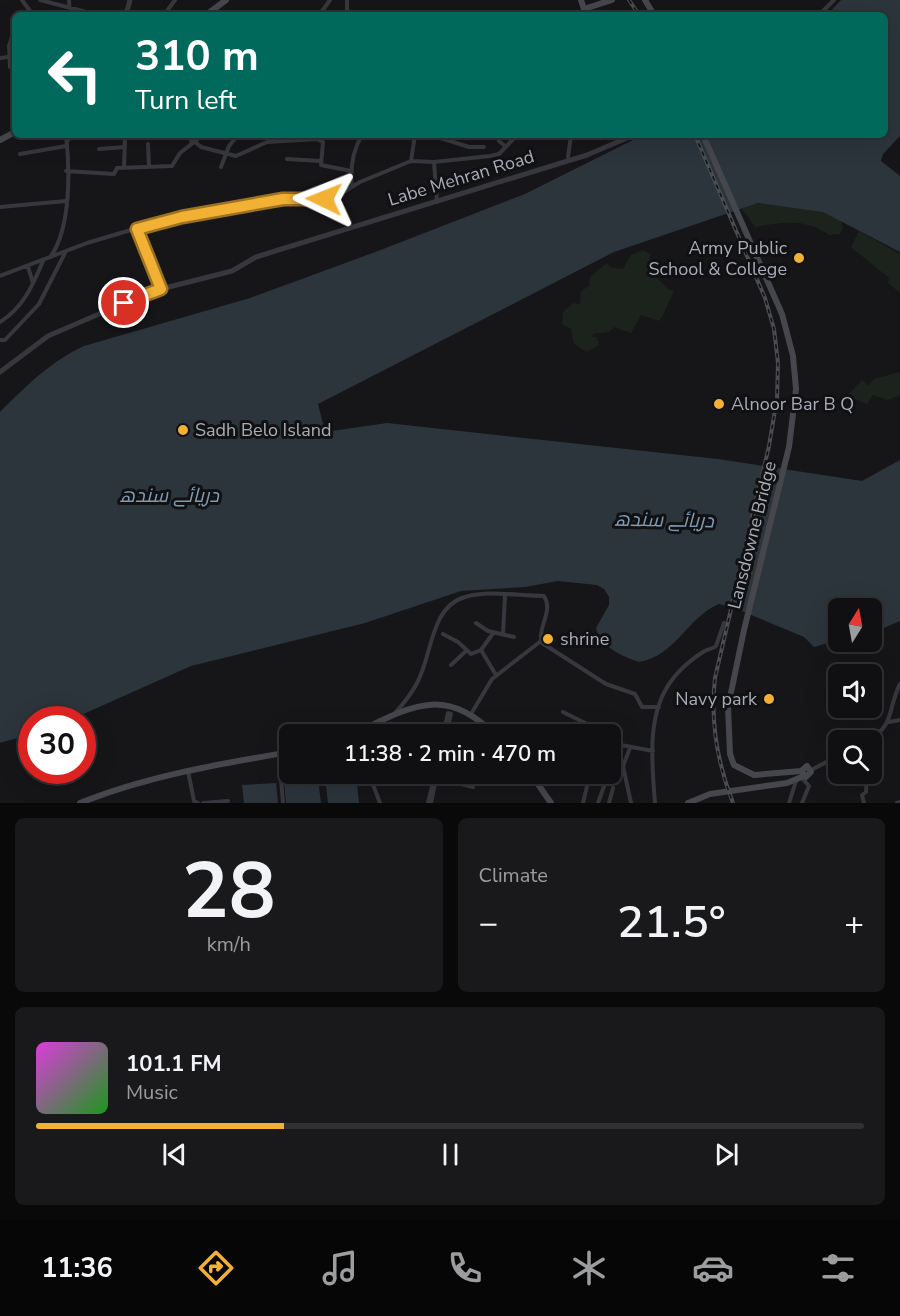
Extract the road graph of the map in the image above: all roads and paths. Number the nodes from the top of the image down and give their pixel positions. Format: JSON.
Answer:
{"nodes":[{"id":1,"x":40,"y":0,"type":"edge"},
{"id":2,"x":176,"y":0,"type":"edge"},
{"id":3,"x":226,"y":0,"type":"edge"},
{"id":4,"x":581,"y":0,"type":"edge"},
{"id":5,"x":612,"y":0,"type":"edge"},
{"id":6,"x":834,"y":0,"type":"edge"},
{"id":7,"x":68,"y":12,"type":"edge"},
{"id":8,"x":166,"y":12,"type":"edge"},
{"id":9,"x":210,"y":12,"type":"edge"},
{"id":10,"x":584,"y":12,"type":"edge"},
{"id":11,"x":822,"y":12,"type":"edge"},
{"id":12,"x":12,"y":40,"type":"edge"},
{"id":13,"x":9,"y":57,"type":"junction"},
{"id":14,"x":0,"y":58,"type":"edge"},
{"id":15,"x":12,"y":67,"type":"edge"},
{"id":16,"x":66,"y":138,"type":"edge"},
{"id":17,"x":71,"y":138,"type":"edge"},
{"id":18,"x":127,"y":138,"type":"edge"},
{"id":19,"x":191,"y":138,"type":"edge"},
{"id":20,"x":199,"y":138,"type":"edge"},
{"id":21,"x":236,"y":138,"type":"edge"},
{"id":22,"x":307,"y":138,"type":"edge"},
{"id":23,"x":318,"y":138,"type":"edge"},
{"id":24,"x":359,"y":138,"type":"edge"},
{"id":25,"x":415,"y":138,"type":"edge"},
{"id":26,"x":440,"y":138,"type":"edge"},
{"id":27,"x":498,"y":138,"type":"edge"},
{"id":28,"x":514,"y":138,"type":"edge"},
{"id":29,"x":571,"y":138,"type":"edge"},
{"id":30,"x":627,"y":138,"type":"edge"},
{"id":31,"x":704,"y":138,"type":"edge"},
{"id":32,"x":194,"y":142,"type":"junction"},
{"id":33,"x":66,"y":144,"type":"junction"},
{"id":34,"x":148,"y":144,"type":"dead end"},
{"id":35,"x":125,"y":147,"type":"junction"},
{"id":36,"x":484,"y":147,"type":"dead end"},
{"id":37,"x":506,"y":147,"type":"junction"},
{"id":38,"x":99,"y":149,"type":"dead end"},
{"id":39,"x":20,"y":154,"type":"dead end"},
{"id":40,"x":225,"y":155,"type":"junction"},
{"id":41,"x":568,"y":157,"type":"dead end"},
{"id":42,"x":287,"y":159,"type":"dead end"},
{"id":43,"x":320,"y":161,"type":"junction"},
{"id":44,"x":411,"y":161,"type":"junction"},
{"id":45,"x":434,"y":162,"type":"junction"},
{"id":46,"x":149,"y":167,"type":"junction"},
{"id":47,"x":220,"y":167,"type":"dead end"},
{"id":48,"x":124,"y":168,"type":"junction"},
{"id":49,"x":66,"y":171,"type":"junction"},
{"id":50,"x":351,"y":171,"type":"junction"},
{"id":51,"x":352,"y":188,"type":"junction"},
{"id":52,"x":66,"y":201,"type":"junction"},
{"id":53,"x":437,"y":202,"type":"junction"},
{"id":54,"x":0,"y":207,"type":"edge"},
{"id":55,"x":137,"y":229,"type":"junction"},
{"id":56,"x":66,"y":253,"type":"junction"},
{"id":57,"x":51,"y":256,"type":"junction"},
{"id":58,"x":43,"y":261,"type":"junction"},
{"id":59,"x":28,"y":267,"type":"junction"},
{"id":60,"x":0,"y":276,"type":"edge"},
{"id":61,"x":33,"y":284,"type":"junction"},
{"id":62,"x":161,"y":289,"type":"junction"},
{"id":63,"x":0,"y":322,"type":"edge"},
{"id":64,"x":1,"y":342,"type":"edge"},
{"id":65,"x":0,"y":372,"type":"edge"},
{"id":66,"x":506,"y":596,"type":"junction"},
{"id":67,"x":476,"y":623,"type":"dead end"},
{"id":68,"x":724,"y":623,"type":"dead end"},
{"id":69,"x":494,"y":632,"type":"junction"},
{"id":70,"x":443,"y":634,"type":"dead end"},
{"id":71,"x":503,"y":634,"type":"junction"},
{"id":72,"x":514,"y":637,"type":"dead end"},
{"id":73,"x":541,"y":641,"type":"junction"},
{"id":74,"x":467,"y":650,"type":"junction"},
{"id":75,"x":481,"y":650,"type":"junction"},
{"id":76,"x":451,"y":664,"type":"dead end"},
{"id":77,"x":496,"y":675,"type":"junction"},
{"id":78,"x":900,"y":684,"type":"edge"},
{"id":79,"x":659,"y":707,"type":"junction"},
{"id":80,"x":563,"y":712,"type":"dead end"},
{"id":81,"x":394,"y":713,"type":"junction"},
{"id":82,"x":471,"y":714,"type":"junction"},
{"id":83,"x":900,"y":720,"type":"edge"},
{"id":84,"x":889,"y":723,"type":"junction"},
{"id":85,"x":372,"y":724,"type":"edge"},
{"id":86,"x":482,"y":724,"type":"edge"},
{"id":87,"x":587,"y":724,"type":"edge"},
{"id":88,"x":882,"y":730,"type":"edge"},
{"id":89,"x":621,"y":746,"type":"edge"},
{"id":90,"x":630,"y":748,"type":"junction"},
{"id":91,"x":653,"y":751,"type":"junction"},
{"id":92,"x":278,"y":754,"type":"joint"},
{"id":93,"x":828,"y":761,"type":"edge"},
{"id":94,"x":811,"y":770,"type":"joint"},
{"id":95,"x":188,"y":771,"type":"junction"},
{"id":96,"x":801,"y":777,"type":"junction"},
{"id":97,"x":373,"y":784,"type":"edge"},
{"id":98,"x":434,"y":784,"type":"edge"},
{"id":99,"x":462,"y":784,"type":"edge"},
{"id":100,"x":538,"y":784,"type":"edge"},
{"id":101,"x":588,"y":784,"type":"edge"},
{"id":102,"x":605,"y":784,"type":"edge"},
{"id":103,"x":866,"y":784,"type":"edge"},
{"id":104,"x":472,"y":787,"type":"dead end"},
{"id":105,"x":613,"y":788,"type":"dead end"},
{"id":106,"x":94,"y":800,"type":"edge"},
{"id":107,"x":228,"y":801,"type":"dead end"},
{"id":108,"x":80,"y":803,"type":"edge"},
{"id":109,"x":198,"y":803,"type":"edge"},
{"id":110,"x":203,"y":803,"type":"edge"},
{"id":111,"x":283,"y":803,"type":"edge"},
{"id":112,"x":380,"y":803,"type":"edge"},
{"id":113,"x":430,"y":803,"type":"edge"},
{"id":114,"x":550,"y":803,"type":"edge"},
{"id":115,"x":583,"y":803,"type":"edge"},
{"id":116,"x":598,"y":803,"type":"edge"},
{"id":117,"x":609,"y":803,"type":"edge"},
{"id":118,"x":631,"y":803,"type":"edge"},
{"id":119,"x":656,"y":803,"type":"edge"},
{"id":120,"x":688,"y":803,"type":"edge"},
{"id":121,"x":789,"y":803,"type":"edge"},
{"id":122,"x":802,"y":803,"type":"edge"},
{"id":123,"x":864,"y":803,"type":"edge"}],
"edges":[{"from":1,"to":7,"type":"street"},
{"from":2,"to":8,"type":"street"},
{"from":3,"to":9,"type":"main road"},
{"from":4,"to":10,"type":"main road"},
{"from":5,"to":10,"type":"main road"},
{"from":6,"to":11,"type":"street"},
{"from":12,"to":13,"type":"street"},
{"from":13,"to":14,"type":"street"},
{"from":13,"to":15,"type":"street"},
{"from":16,"to":33,"type":"street"},
{"from":17,"to":33,"type":"street"},
{"from":18,"to":35,"type":"street"},
{"from":19,"to":32,"type":"street"},
{"from":20,"to":32,"type":"street"},
{"from":21,"to":40,"type":"street"},
{"from":22,"to":40,"type":"street"},
{"from":23,"to":43,"type":"street"},
{"from":24,"to":50,"type":"street"},
{"from":25,"to":44,"type":"street"},
{"from":26,"to":36,"type":"street"},
{"from":27,"to":37,"type":"street"},
{"from":28,"to":37,"type":"street"},
{"from":29,"to":41,"type":"street"},
{"from":30,"to":53,"type":"street","name":"Labe Mehran Road"},
{"from":31,"to":96,"type":"main road","name":"Lansdowne Bridge"},
{"from":32,"to":40,"type":"street"},
{"from":32,"to":46,"type":"street"},
{"from":33,"to":39,"type":"street"},
{"from":33,"to":49,"type":"street"},
{"from":34,"to":46,"type":"street"},
{"from":35,"to":38,"type":"street"},
{"from":35,"to":48,"type":"street"},
{"from":37,"to":45,"type":"street"},
{"from":40,"to":47,"type":"street"},
{"from":42,"to":43,"type":"street"},
{"from":43,"to":50,"type":"street"},
{"from":44,"to":45,"type":"street"},
{"from":44,"to":51,"type":"street"},
{"from":45,"to":53,"type":"street"},
{"from":46,"to":48,"type":"street"},
{"from":48,"to":49,"type":"street"},
{"from":49,"to":52,"type":"street"},
{"from":50,"to":51,"type":"street"},
{"from":51,"to":55,"type":"street"},
{"from":52,"to":54,"type":"street"},
{"from":52,"to":57,"type":"street"},
{"from":53,"to":62,"type":"street","name":"Labe Mehran Road"},
{"from":55,"to":56,"type":"street"},
{"from":55,"to":62,"type":"street"},
{"from":56,"to":57,"type":"street"},
{"from":56,"to":64,"type":"street"},
{"from":57,"to":58,"type":"street"},
{"from":58,"to":59,"type":"street"},
{"from":58,"to":61,"type":"street"},
{"from":59,"to":60,"type":"street"},
{"from":59,"to":61,"type":"street"},
{"from":61,"to":63,"type":"street"},
{"from":62,"to":65,"type":"street","name":"Labe Mehran Road"},
{"from":66,"to":71,"type":"street"},
{"from":66,"to":73,"type":"street"},
{"from":66,"to":81,"type":"street"},
{"from":67,"to":69,"type":"street"},
{"from":68,"to":79,"type":"street"},
{"from":69,"to":71,"type":"street"},
{"from":69,"to":75,"type":"street"},
{"from":70,"to":74,"type":"street"},
{"from":71,"to":72,"type":"street"},
{"from":73,"to":77,"type":"street"},
{"from":73,"to":79,"type":"street"},
{"from":74,"to":75,"type":"street"},
{"from":74,"to":76,"type":"street"},
{"from":75,"to":77,"type":"street"},
{"from":77,"to":82,"type":"street"},
{"from":78,"to":84,"type":"street"},
{"from":79,"to":91,"type":"street"},
{"from":80,"to":87,"type":"street"},
{"from":81,"to":82,"type":"main road"},
{"from":81,"to":85,"type":"main road"},
{"from":82,"to":86,"type":"main road"},
{"from":83,"to":84,"type":"street"},
{"from":84,"to":88,"type":"street"},
{"from":89,"to":90,"type":"street"},
{"from":90,"to":91,"type":"street"},
{"from":90,"to":118,"type":"street"},
{"from":91,"to":119,"type":"street"},
{"from":92,"to":95,"type":"main road"},
{"from":92,"to":111,"type":"street"},
{"from":93,"to":94,"type":"street"},
{"from":94,"to":96,"type":"main road"},
{"from":95,"to":106,"type":"main road"},
{"from":95,"to":109,"type":"street"},
{"from":96,"to":120,"type":"main road"},
{"from":96,"to":121,"type":"street"},
{"from":96,"to":122,"type":"street"},
{"from":97,"to":112,"type":"street"},
{"from":98,"to":113,"type":"street"},
{"from":99,"to":104,"type":"street"},
{"from":100,"to":114,"type":"main road"},
{"from":101,"to":115,"type":"street"},
{"from":102,"to":116,"type":"street"},
{"from":103,"to":123,"type":"street"},
{"from":105,"to":117,"type":"street"},
{"from":106,"to":108,"type":"main road"},
{"from":107,"to":110,"type":"street"}]}
